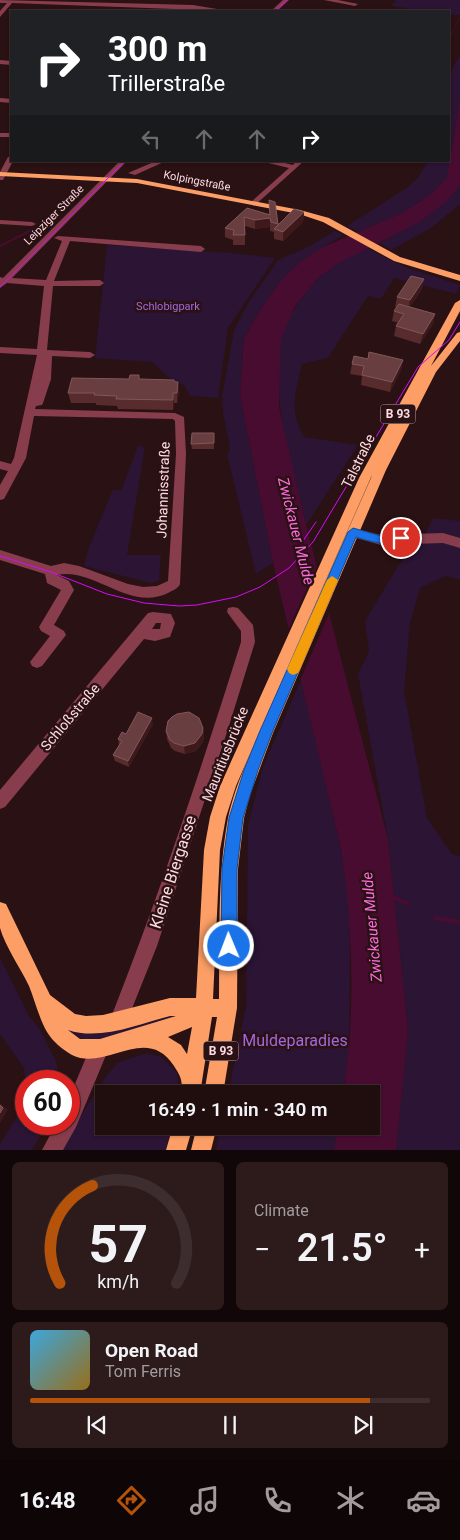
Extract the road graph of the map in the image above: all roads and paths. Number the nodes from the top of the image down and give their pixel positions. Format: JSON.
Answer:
{"nodes":[{"id":1,"x":200,"y":0,"type":"edge"},
{"id":2,"x":286,"y":0,"type":"edge"},
{"id":3,"x":327,"y":0,"type":"edge"},
{"id":4,"x":0,"y":1,"type":"edge"},
{"id":5,"x":11,"y":1,"type":"edge"},
{"id":6,"x":104,"y":4,"type":"junction"},
{"id":7,"x":192,"y":9,"type":"edge"},
{"id":8,"x":101,"y":10,"type":"edge"},
{"id":9,"x":209,"y":10,"type":"edge"},
{"id":10,"x":275,"y":10,"type":"edge"},
{"id":11,"x":350,"y":10,"type":"edge"},
{"id":12,"x":0,"y":15,"type":"edge"},
{"id":13,"x":10,"y":161,"type":"edge"},
{"id":14,"x":123,"y":162,"type":"edge"},
{"id":15,"x":160,"y":162,"type":"edge"},
{"id":16,"x":268,"y":162,"type":"edge"},
{"id":17,"x":300,"y":162,"type":"edge"},
{"id":18,"x":294,"y":167,"type":"junction"},
{"id":19,"x":132,"y":172,"type":"dead end"},
{"id":20,"x":2,"y":174,"type":"edge"},
{"id":21,"x":106,"y":179,"type":"junction"},
{"id":22,"x":254,"y":204,"type":"junction"},
{"id":23,"x":0,"y":222,"type":"edge"},
{"id":24,"x":32,"y":224,"type":"dead end"},
{"id":25,"x":48,"y":237,"type":"junction"},
{"id":26,"x":66,"y":240,"type":"junction"},
{"id":27,"x":201,"y":249,"type":"dead end"},
{"id":28,"x":438,"y":272,"type":"junction"},
{"id":29,"x":460,"y":274,"type":"edge"},
{"id":30,"x":460,"y":278,"type":"edge"},
{"id":31,"x":2,"y":282,"type":"edge"},
{"id":32,"x":49,"y":283,"type":"junction"},
{"id":33,"x":100,"y":283,"type":"dead end"},
{"id":34,"x":460,"y":303,"type":"edge"},
{"id":35,"x":460,"y":335,"type":"edge"},
{"id":36,"x":0,"y":350,"type":"edge"},
{"id":37,"x":42,"y":352,"type":"junction"},
{"id":38,"x":90,"y":355,"type":"dead end"},
{"id":39,"x":30,"y":412,"type":"junction"},
{"id":40,"x":0,"y":465,"type":"edge"},
{"id":41,"x":15,"y":469,"type":"junction"},
{"id":42,"x":0,"y":496,"type":"edge"},
{"id":43,"x":348,"y":531,"type":"junction"},
{"id":44,"x":460,"y":543,"type":"edge"},
{"id":45,"x":0,"y":555,"type":"edge"},
{"id":46,"x":51,"y":571,"type":"junction"},
{"id":47,"x":233,"y":612,"type":"dead end"},
{"id":48,"x":142,"y":633,"type":"dead end"},
{"id":49,"x":37,"y":662,"type":"dead end"},
{"id":50,"x":0,"y":802,"type":"edge"},
{"id":51,"x":0,"y":910,"type":"edge"},
{"id":52,"x":44,"y":1001,"type":"junction"},
{"id":53,"x":204,"y":1008,"type":"junction"},
{"id":54,"x":228,"y":1008,"type":"junction"},
{"id":55,"x":119,"y":1020,"type":"junction"},
{"id":56,"x":141,"y":1037,"type":"junction"},
{"id":57,"x":100,"y":1048,"type":"junction"},
{"id":58,"x":189,"y":1085,"type":"edge"},
{"id":59,"x":192,"y":1085,"type":"edge"},
{"id":60,"x":215,"y":1085,"type":"edge"},
{"id":61,"x":80,"y":1094,"type":"edge"},
{"id":62,"x":60,"y":1135,"type":"edge"},
{"id":63,"x":180,"y":1135,"type":"edge"},
{"id":64,"x":205,"y":1135,"type":"edge"},
{"id":65,"x":52,"y":1150,"type":"edge"},
{"id":66,"x":176,"y":1150,"type":"edge"},
{"id":67,"x":201,"y":1150,"type":"edge"}],
"edges":[{"from":1,"to":7,"type":"street"},
{"from":2,"to":10,"type":"street"},
{"from":3,"to":11,"type":"street"},
{"from":4,"to":5,"type":"street"},
{"from":5,"to":6,"type":"street"},
{"from":5,"to":12,"type":"street"},
{"from":6,"to":7,"type":"street"},
{"from":6,"to":8,"type":"street"},
{"from":7,"to":9,"type":"street"},
{"from":13,"to":20,"type":"street"},
{"from":14,"to":21,"type":"street","name":"Leipziger Straße"},
{"from":15,"to":19,"type":"street"},
{"from":16,"to":18,"type":"street"},
{"from":17,"to":18,"type":"street"},
{"from":18,"to":22,"type":"street"},
{"from":20,"to":21,"type":"main road","name":"Kolpingstraße"},
{"from":21,"to":22,"type":"main road","name":"Kolpingstraße"},
{"from":21,"to":25,"type":"street","name":"Leipziger Straße"},
{"from":22,"to":28,"type":"main road","name":"Kolpingstraße"},
{"from":23,"to":24,"type":"street"},
{"from":25,"to":26,"type":"street"},
{"from":25,"to":31,"type":"street","name":"Leipziger Straße"},
{"from":26,"to":27,"type":"street"},
{"from":26,"to":32,"type":"street"},
{"from":28,"to":29,"type":"main road"},
{"from":28,"to":30,"type":"main road"},
{"from":31,"to":32,"type":"street"},
{"from":32,"to":33,"type":"street"},
{"from":32,"to":37,"type":"street"},
{"from":34,"to":43,"type":"main road","name":"Talstraße","number":"B 93"},
{"from":35,"to":43,"type":"main road","name":"Talstraße","number":"B 93"},
{"from":36,"to":37,"type":"street"},
{"from":37,"to":38,"type":"street"},
{"from":37,"to":39,"type":"street"},
{"from":39,"to":41,"type":"street"},
{"from":39,"to":46,"type":"street","name":"Johannisstraße"},
{"from":40,"to":41,"type":"street"},
{"from":41,"to":42,"type":"street"},
{"from":43,"to":44,"type":"street"},
{"from":43,"to":53,"type":"main road","name":"Mauritiusbrücke","number":"B 93"},
{"from":43,"to":54,"type":"main road","number":"B 93"},
{"from":45,"to":46,"type":"street"},
{"from":46,"to":49,"type":"street"},
{"from":47,"to":55,"type":"street","name":"Kleine Biergasse"},
{"from":48,"to":50,"type":"street","name":"Schloßstraße"},
{"from":51,"to":52,"type":"main road"},
{"from":52,"to":55,"type":"main road"},
{"from":52,"to":57,"type":"main road"},
{"from":53,"to":54,"type":"main road"},
{"from":53,"to":55,"type":"main road"},
{"from":53,"to":56,"type":"main road"},
{"from":53,"to":59,"type":"main road","number":"B 93"},
{"from":54,"to":60,"type":"main road","number":"B 93"},
{"from":56,"to":57,"type":"main road"},
{"from":56,"to":58,"type":"main road"},
{"from":57,"to":61,"type":"street"},
{"from":62,"to":65,"type":"street"},
{"from":63,"to":66,"type":"main road"},
{"from":64,"to":67,"type":"main road"}]}
